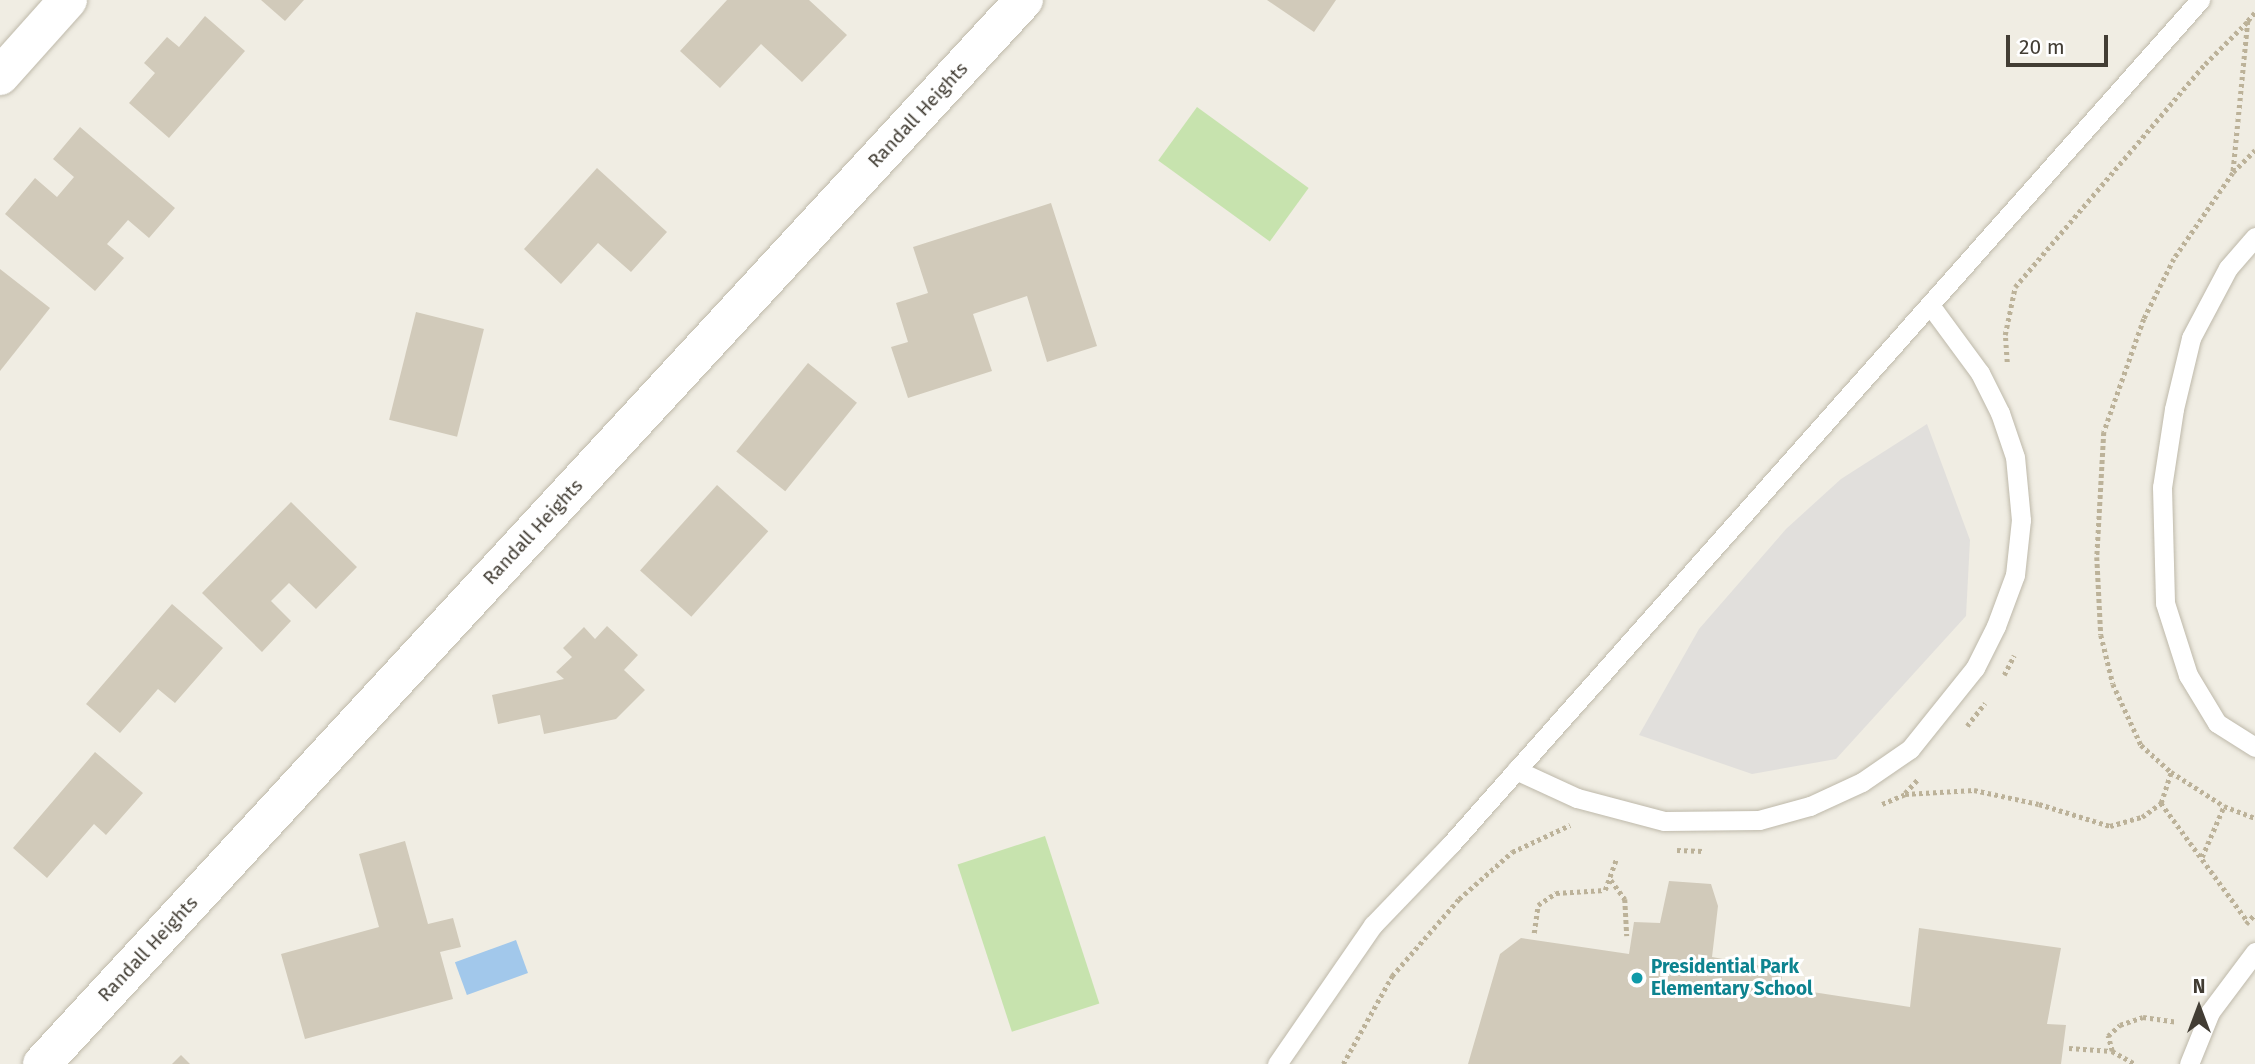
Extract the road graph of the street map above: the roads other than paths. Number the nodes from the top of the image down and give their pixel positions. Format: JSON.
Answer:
{"nodes":[{"id":1,"x":68,"y":0,"type":"edge"},
{"id":2,"x":1024,"y":0,"type":"edge"},
{"id":3,"x":2200,"y":0,"type":"edge"},
{"id":4,"x":0,"y":76,"type":"edge"},
{"id":5,"x":2255,"y":237,"type":"edge"},
{"id":6,"x":1930,"y":304,"type":"junction"},
{"id":7,"x":2255,"y":747,"type":"edge"},
{"id":8,"x":1516,"y":770,"type":"junction"},
{"id":9,"x":2255,"y":952,"type":"edge"},
{"id":10,"x":42,"y":1064,"type":"edge"},
{"id":11,"x":1277,"y":1064,"type":"edge"},
{"id":12,"x":2189,"y":1064,"type":"edge"}],
"edges":[{"from":1,"to":4,"type":"street"},
{"from":2,"to":10,"type":"street","name":"Randall Heights"},
{"from":3,"to":6,"type":"lane"},
{"from":5,"to":7,"type":"lane"},
{"from":6,"to":8,"type":"lane"},
{"from":6,"to":8,"type":"lane"},
{"from":8,"to":11,"type":"lane"},
{"from":9,"to":12,"type":"lane"}]}
